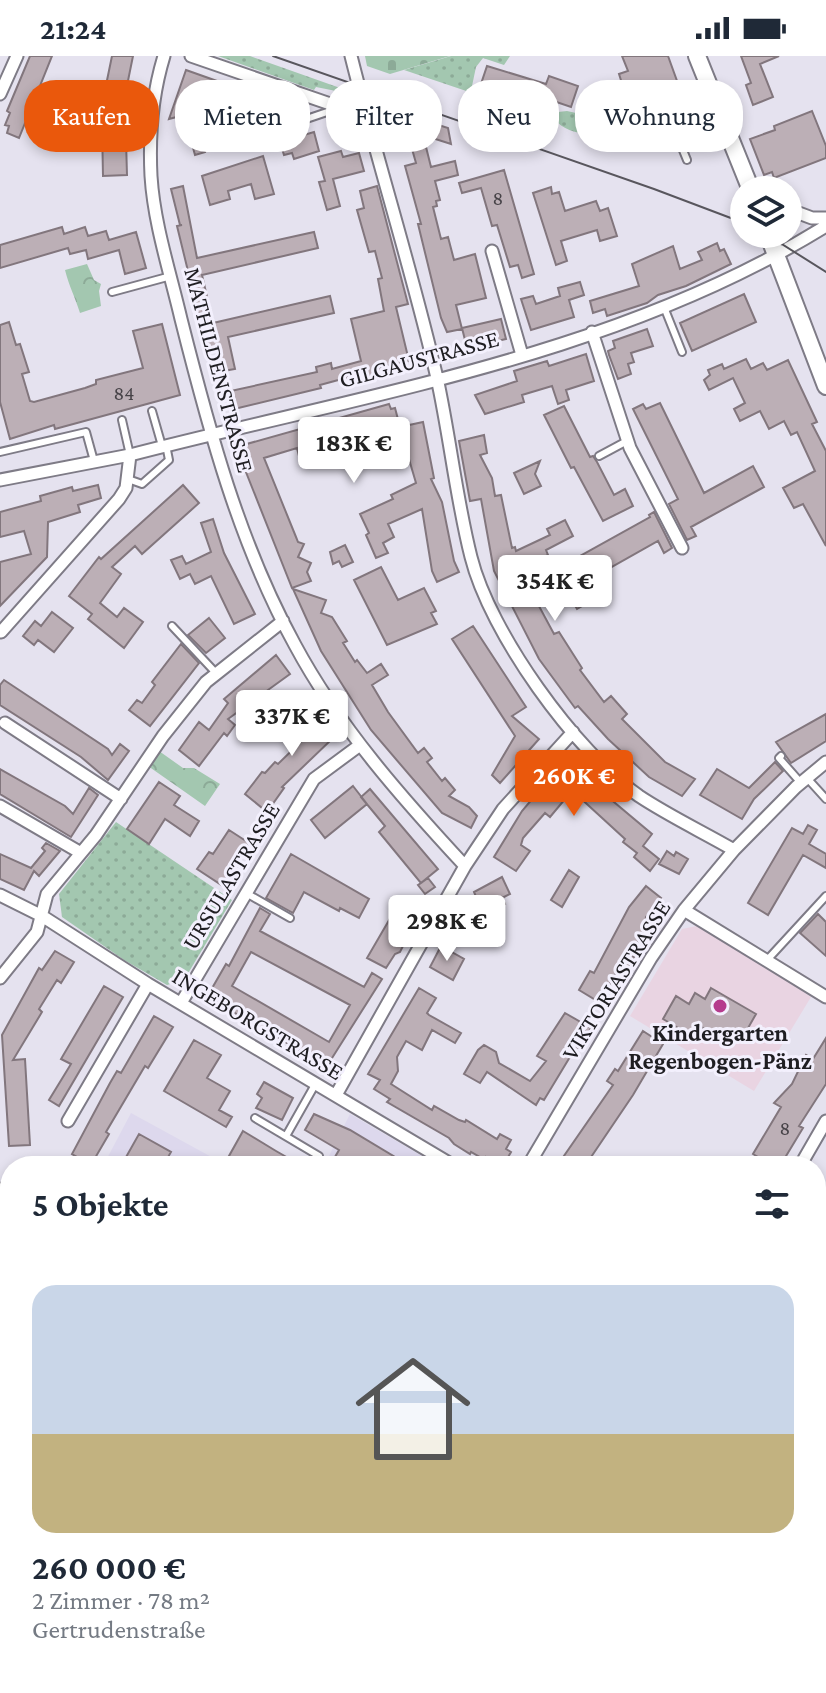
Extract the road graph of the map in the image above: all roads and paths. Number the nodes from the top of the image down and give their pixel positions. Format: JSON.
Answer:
{"nodes":[{"id":1,"x":17,"y":56,"type":"edge"},
{"id":2,"x":164,"y":56,"type":"edge"},
{"id":3,"x":191,"y":56,"type":"edge"},
{"id":4,"x":351,"y":56,"type":"edge"},
{"id":5,"x":702,"y":59,"type":"edge"},
{"id":6,"x":358,"y":80,"type":"edge"},
{"id":7,"x":709,"y":80,"type":"edge"},
{"id":8,"x":0,"y":94,"type":"edge"},
{"id":9,"x":326,"y":103,"type":"edge"},
{"id":10,"x":378,"y":152,"type":"edge"},
{"id":11,"x":684,"y":152,"type":"edge"},
{"id":12,"x":737,"y":152,"type":"edge"},
{"id":13,"x":687,"y":160,"type":"dead end"},
{"id":14,"x":747,"y":176,"type":"edge"},
{"id":15,"x":802,"y":214,"type":"edge"},
{"id":16,"x":826,"y":218,"type":"edge"},
{"id":17,"x":826,"y":226,"type":"edge"},
{"id":18,"x":774,"y":248,"type":"edge"},
{"id":19,"x":492,"y":251,"type":"dead end"},
{"id":20,"x":776,"y":253,"type":"junction"},
{"id":21,"x":171,"y":276,"type":"junction"},
{"id":22,"x":112,"y":292,"type":"dead end"},
{"id":23,"x":664,"y":307,"type":"junction"},
{"id":24,"x":592,"y":332,"type":"junction"},
{"id":25,"x":682,"y":352,"type":"dead end"},
{"id":26,"x":522,"y":355,"type":"junction"},
{"id":27,"x":437,"y":380,"type":"junction"},
{"id":28,"x":826,"y":386,"type":"edge"},
{"id":29,"x":152,"y":411,"type":"dead end"},
{"id":30,"x":122,"y":420,"type":"dead end"},
{"id":31,"x":210,"y":434,"type":"junction"},
{"id":32,"x":627,"y":441,"type":"junction"},
{"id":33,"x":164,"y":446,"type":"junction"},
{"id":34,"x":0,"y":452,"type":"edge"},
{"id":35,"x":130,"y":455,"type":"junction"},
{"id":36,"x":599,"y":456,"type":"dead end"},
{"id":37,"x":94,"y":461,"type":"junction"},
{"id":38,"x":128,"y":479,"type":"junction"},
{"id":39,"x":0,"y":480,"type":"edge"},
{"id":40,"x":682,"y":548,"type":"dead end"},
{"id":41,"x":283,"y":621,"type":"junction"},
{"id":42,"x":172,"y":626,"type":"dead end"},
{"id":43,"x":0,"y":632,"type":"edge"},
{"id":44,"x":215,"y":672,"type":"junction"},
{"id":45,"x":5,"y":723,"type":"dead end"},
{"id":46,"x":573,"y":732,"type":"junction"},
{"id":47,"x":360,"y":745,"type":"junction"},
{"id":48,"x":781,"y":756,"type":"dead end"},
{"id":49,"x":826,"y":762,"type":"edge"},
{"id":50,"x":804,"y":781,"type":"junction"},
{"id":51,"x":121,"y":799,"type":"junction"},
{"id":52,"x":826,"y":799,"type":"edge"},
{"id":53,"x":0,"y":806,"type":"edge"},
{"id":54,"x":734,"y":850,"type":"junction"},
{"id":55,"x":81,"y":853,"type":"junction"},
{"id":56,"x":465,"y":866,"type":"junction"},
{"id":57,"x":246,"y":893,"type":"junction"},
{"id":58,"x":0,"y":895,"type":"edge"},
{"id":59,"x":826,"y":896,"type":"edge"},
{"id":60,"x":819,"y":904,"type":"junction"},
{"id":61,"x":684,"y":910,"type":"junction"},
{"id":62,"x":826,"y":910,"type":"edge"},
{"id":63,"x":42,"y":916,"type":"junction"},
{"id":64,"x":290,"y":918,"type":"dead end"},
{"id":65,"x":768,"y":959,"type":"junction"},
{"id":66,"x":0,"y":978,"type":"edge"},
{"id":67,"x":148,"y":984,"type":"junction"},
{"id":68,"x":826,"y":997,"type":"edge"},
{"id":69,"x":181,"y":1003,"type":"junction"},
{"id":70,"x":316,"y":1083,"type":"junction"},
{"id":71,"x":336,"y":1095,"type":"junction"},
{"id":72,"x":255,"y":1118,"type":"dead end"},
{"id":73,"x":68,"y":1121,"type":"dead end"},
{"id":74,"x":826,"y":1121,"type":"edge"},
{"id":75,"x":286,"y":1136,"type":"junction"},
{"id":76,"x":319,"y":1156,"type":"dead end"},
{"id":77,"x":437,"y":1156,"type":"edge"},
{"id":78,"x":534,"y":1156,"type":"edge"},
{"id":79,"x":806,"y":1156,"type":"edge"}],
"edges":[{"from":1,"to":8,"type":"street"},
{"from":2,"to":21,"type":"street","name":"MATHILDENSTRASSE"},
{"from":3,"to":9,"type":"street"},
{"from":4,"to":6,"type":"street"},
{"from":5,"to":7,"type":"main road"},
{"from":10,"to":27,"type":"street"},
{"from":11,"to":13,"type":"lane"},
{"from":12,"to":14,"type":"main road"},
{"from":15,"to":16,"type":"street"},
{"from":17,"to":20,"type":"street","name":"GILGAUSTRASSE"},
{"from":18,"to":20,"type":"main road"},
{"from":19,"to":26,"type":"street"},
{"from":20,"to":23,"type":"street","name":"GILGAUSTRASSE"},
{"from":20,"to":28,"type":"main road"},
{"from":21,"to":22,"type":"lane"},
{"from":21,"to":31,"type":"street","name":"MATHILDENSTRASSE"},
{"from":23,"to":24,"type":"street","name":"GILGAUSTRASSE"},
{"from":23,"to":25,"type":"lane"},
{"from":24,"to":26,"type":"street","name":"GILGAUSTRASSE"},
{"from":24,"to":32,"type":"street"},
{"from":26,"to":27,"type":"street","name":"GILGAUSTRASSE"},
{"from":27,"to":31,"type":"street","name":"GILGAUSTRASSE"},
{"from":27,"to":46,"type":"street"},
{"from":29,"to":33,"type":"lane"},
{"from":30,"to":35,"type":"lane"},
{"from":31,"to":33,"type":"street","name":"GILGAUSTRASSE"},
{"from":31,"to":41,"type":"street","name":"MATHILDENSTRASSE"},
{"from":32,"to":36,"type":"lane"},
{"from":32,"to":40,"type":"street"},
{"from":33,"to":35,"type":"street","name":"GILGAUSTRASSE"},
{"from":33,"to":38,"type":"lane"},
{"from":34,"to":37,"type":"lane"},
{"from":35,"to":37,"type":"street","name":"GILGAUSTRASSE"},
{"from":35,"to":38,"type":"street"},
{"from":37,"to":39,"type":"street","name":"GILGAUSTRASSE"},
{"from":38,"to":43,"type":"street"},
{"from":41,"to":44,"type":"street"},
{"from":41,"to":47,"type":"street","name":"MATHILDENSTRASSE"},
{"from":42,"to":44,"type":"lane"},
{"from":44,"to":51,"type":"street"},
{"from":45,"to":51,"type":"street"},
{"from":46,"to":54,"type":"street"},
{"from":46,"to":56,"type":"street"},
{"from":47,"to":56,"type":"street","name":"MATHILDENSTRASSE"},
{"from":47,"to":57,"type":"street","name":"URSULASTRASSE"},
{"from":48,"to":50,"type":"lane"},
{"from":49,"to":50,"type":"street","name":"VIKTORIASTRASSE"},
{"from":50,"to":52,"type":"lane"},
{"from":50,"to":54,"type":"street","name":"VIKTORIASTRASSE"},
{"from":51,"to":55,"type":"street"},
{"from":53,"to":55,"type":"street"},
{"from":54,"to":61,"type":"street","name":"VIKTORIASTRASSE"},
{"from":55,"to":63,"type":"street"},
{"from":56,"to":71,"type":"street"},
{"from":57,"to":64,"type":"lane"},
{"from":57,"to":69,"type":"street","name":"URSULASTRASSE"},
{"from":58,"to":63,"type":"street","name":"INGEBORGSTRASSE"},
{"from":59,"to":60,"type":"lane"},
{"from":60,"to":62,"type":"lane"},
{"from":60,"to":65,"type":"lane"},
{"from":61,"to":65,"type":"street"},
{"from":61,"to":78,"type":"street","name":"VIKTORIASTRASSE"},
{"from":63,"to":66,"type":"street"},
{"from":63,"to":67,"type":"street","name":"INGEBORGSTRASSE"},
{"from":65,"to":68,"type":"street"},
{"from":67,"to":69,"type":"street","name":"INGEBORGSTRASSE"},
{"from":67,"to":73,"type":"street"},
{"from":69,"to":70,"type":"street","name":"INGEBORGSTRASSE"},
{"from":70,"to":71,"type":"street","name":"INGEBORGSTRASSE"},
{"from":70,"to":75,"type":"lane"},
{"from":71,"to":77,"type":"street","name":"INGEBORGSTRASSE"},
{"from":72,"to":75,"type":"lane"},
{"from":74,"to":79,"type":"street"},
{"from":75,"to":76,"type":"lane"}]}
